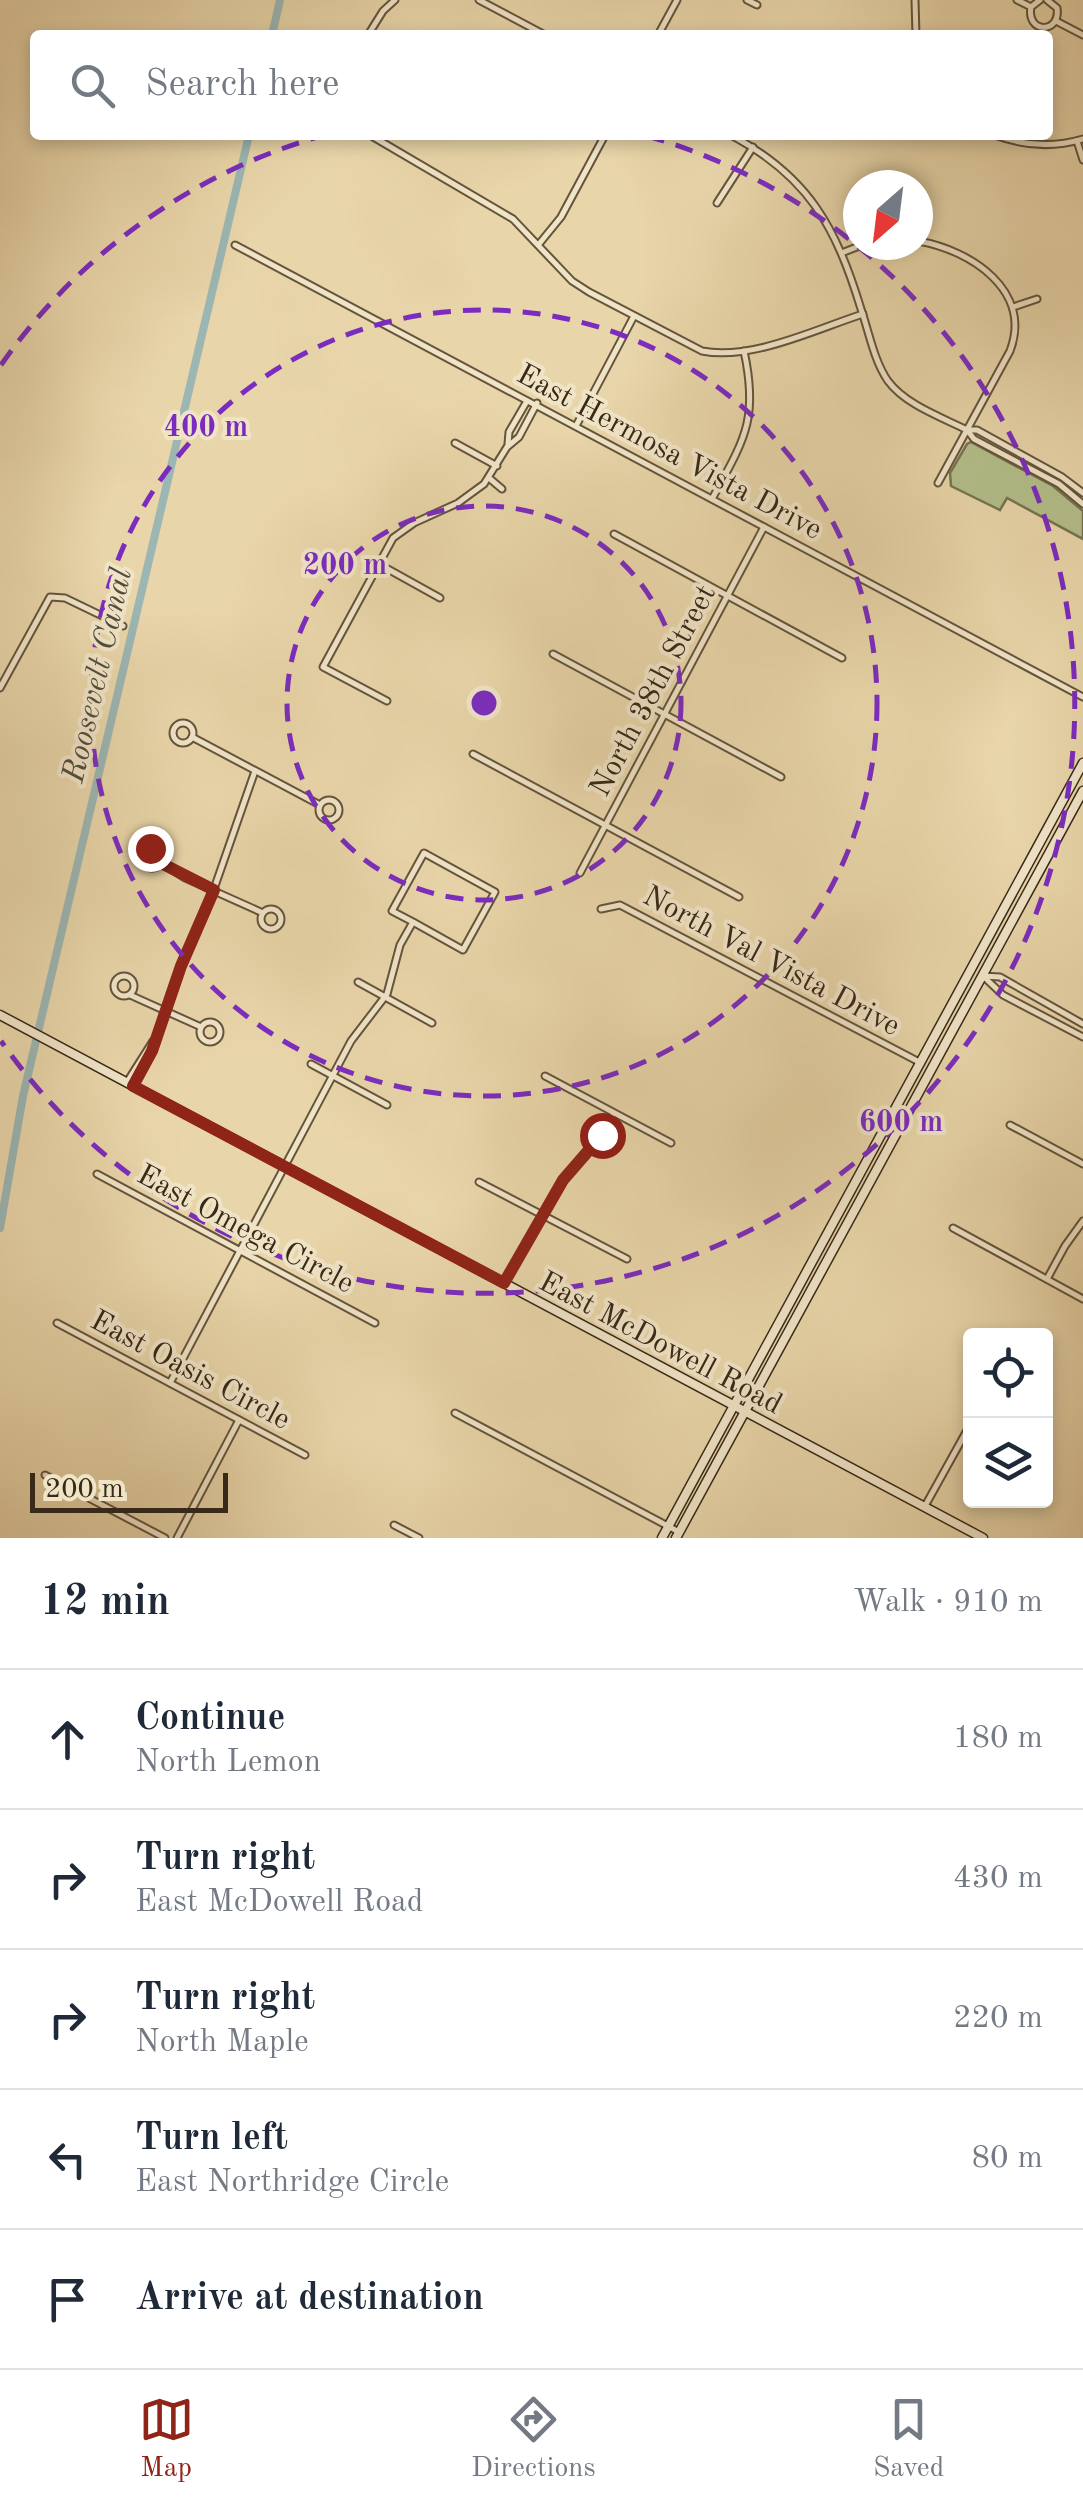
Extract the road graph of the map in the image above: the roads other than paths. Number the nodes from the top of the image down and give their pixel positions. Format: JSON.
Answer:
{"nodes":[{"id":1,"x":395,"y":0,"type":"edge"},
{"id":2,"x":479,"y":0,"type":"edge"},
{"id":3,"x":677,"y":0,"type":"edge"},
{"id":4,"x":747,"y":0,"type":"edge"},
{"id":5,"x":914,"y":0,"type":"edge"},
{"id":6,"x":1018,"y":0,"type":"edge"},
{"id":7,"x":1044,"y":0,"type":"edge"},
{"id":8,"x":756,"y":5,"type":"dead end"},
{"id":9,"x":1031,"y":7,"type":"junction"},
{"id":10,"x":1056,"y":21,"type":"junction"},
{"id":11,"x":371,"y":30,"type":"edge"},
{"id":12,"x":536,"y":30,"type":"edge"},
{"id":13,"x":661,"y":30,"type":"edge"},
{"id":14,"x":916,"y":30,"type":"edge"},
{"id":15,"x":1083,"y":36,"type":"edge"},
{"id":16,"x":377,"y":140,"type":"edge"},
{"id":17,"x":602,"y":140,"type":"edge"},
{"id":18,"x":740,"y":140,"type":"edge"},
{"id":19,"x":1014,"y":140,"type":"edge"},
{"id":20,"x":1080,"y":140,"type":"edge"},
{"id":21,"x":752,"y":147,"type":"junction"},
{"id":22,"x":1083,"y":160,"type":"edge"},
{"id":23,"x":717,"y":202,"type":"dead end"},
{"id":24,"x":539,"y":244,"type":"junction"},
{"id":25,"x":235,"y":245,"type":"dead end"},
{"id":26,"x":933,"y":245,"type":"edge"},
{"id":27,"x":843,"y":250,"type":"edge"},
{"id":28,"x":846,"y":260,"type":"edge"},
{"id":29,"x":1037,"y":299,"type":"dead end"},
{"id":30,"x":1014,"y":307,"type":"junction"},
{"id":31,"x":863,"y":314,"type":"junction"},
{"id":32,"x":634,"y":316,"type":"junction"},
{"id":33,"x":744,"y":351,"type":"junction"},
{"id":34,"x":527,"y":401,"type":"junction"},
{"id":35,"x":536,"y":404,"type":"junction"},
{"id":36,"x":576,"y":425,"type":"junction"},
{"id":37,"x":966,"y":430,"type":"junction"},
{"id":38,"x":456,"y":443,"type":"dead end"},
{"id":39,"x":508,"y":448,"type":"junction"},
{"id":40,"x":497,"y":466,"type":"junction"},
{"id":41,"x":490,"y":478,"type":"junction"},
{"id":42,"x":938,"y":483,"type":"dead end"},
{"id":43,"x":502,"y":489,"type":"dead end"},
{"id":44,"x":1083,"y":493,"type":"edge"},
{"id":45,"x":712,"y":499,"type":"junction"},
{"id":46,"x":1083,"y":504,"type":"edge"},
{"id":47,"x":764,"y":527,"type":"junction"},
{"id":48,"x":614,"y":534,"type":"dead end"},
{"id":49,"x":378,"y":564,"type":"junction"},
{"id":50,"x":728,"y":596,"type":"junction"},
{"id":51,"x":440,"y":598,"type":"dead end"},
{"id":52,"x":124,"y":626,"type":"dead end"},
{"id":53,"x":553,"y":654,"type":"dead end"},
{"id":54,"x":842,"y":658,"type":"dead end"},
{"id":55,"x":0,"y":688,"type":"edge"},
{"id":56,"x":1083,"y":697,"type":"edge"},
{"id":57,"x":386,"y":701,"type":"dead end"},
{"id":58,"x":665,"y":714,"type":"junction"},
{"id":59,"x":192,"y":737,"type":"junction"},
{"id":60,"x":474,"y":754,"type":"dead end"},
{"id":61,"x":1083,"y":763,"type":"edge"},
{"id":62,"x":255,"y":771,"type":"junction"},
{"id":63,"x":781,"y":777,"type":"dead end"},
{"id":64,"x":1083,"y":791,"type":"edge"},
{"id":65,"x":320,"y":805,"type":"junction"},
{"id":66,"x":606,"y":825,"type":"junction"},
{"id":67,"x":161,"y":863,"type":"junction"},
{"id":68,"x":580,"y":873,"type":"dead end"},
{"id":69,"x":214,"y":890,"type":"junction"},
{"id":70,"x":1014,"y":890,"type":"junction"},
{"id":71,"x":1026,"y":896,"type":"junction"},
{"id":72,"x":739,"y":897,"type":"dead end"},
{"id":73,"x":1006,"y":905,"type":"junction"},
{"id":74,"x":601,"y":910,"type":"dead end"},
{"id":75,"x":1018,"y":912,"type":"junction"},
{"id":76,"x":262,"y":913,"type":"junction"},
{"id":77,"x":412,"y":922,"type":"junction"},
{"id":78,"x":990,"y":936,"type":"junction"},
{"id":79,"x":1002,"y":942,"type":"junction"},
{"id":80,"x":972,"y":970,"type":"junction"},
{"id":81,"x":983,"y":976,"type":"junction"},
{"id":82,"x":358,"y":982,"type":"dead end"},
{"id":83,"x":962,"y":987,"type":"junction"},
{"id":84,"x":974,"y":994,"type":"junction"},
{"id":85,"x":130,"y":995,"type":"junction"},
{"id":86,"x":385,"y":997,"type":"junction"},
{"id":87,"x":165,"y":1012,"type":"junction"},
{"id":88,"x":0,"y":1015,"type":"edge"},
{"id":89,"x":432,"y":1023,"type":"dead end"},
{"id":90,"x":1083,"y":1024,"type":"edge"},
{"id":91,"x":200,"y":1027,"type":"junction"},
{"id":92,"x":1083,"y":1038,"type":"edge"},
{"id":93,"x":921,"y":1063,"type":"junction"},
{"id":94,"x":311,"y":1064,"type":"dead end"},
{"id":95,"x":933,"y":1070,"type":"junction"},
{"id":96,"x":333,"y":1076,"type":"junction"},
{"id":97,"x":545,"y":1076,"type":"dead end"},
{"id":98,"x":910,"y":1082,"type":"junction"},
{"id":99,"x":130,"y":1085,"type":"junction"},
{"id":100,"x":922,"y":1089,"type":"junction"},
{"id":101,"x":387,"y":1105,"type":"dead end"},
{"id":102,"x":614,"y":1114,"type":"junction"},
{"id":103,"x":1010,"y":1126,"type":"dead end"},
{"id":104,"x":671,"y":1143,"type":"dead end"},
{"id":105,"x":1083,"y":1164,"type":"edge"},
{"id":106,"x":285,"y":1167,"type":"junction"},
{"id":107,"x":97,"y":1174,"type":"dead end"},
{"id":108,"x":479,"y":1182,"type":"dead end"},
{"id":109,"x":851,"y":1192,"type":"junction"},
{"id":110,"x":863,"y":1199,"type":"junction"},
{"id":111,"x":542,"y":1215,"type":"junction"},
{"id":112,"x":1083,"y":1221,"type":"edge"},
{"id":113,"x":953,"y":1228,"type":"dead end"},
{"id":114,"x":240,"y":1250,"type":"junction"},
{"id":115,"x":626,"y":1258,"type":"dead end"},
{"id":116,"x":808,"y":1271,"type":"junction"},
{"id":117,"x":820,"y":1277,"type":"junction"},
{"id":118,"x":1048,"y":1279,"type":"junction"},
{"id":119,"x":504,"y":1283,"type":"junction"},
{"id":120,"x":1083,"y":1299,"type":"edge"},
{"id":121,"x":375,"y":1322,"type":"dead end"},
{"id":122,"x":57,"y":1323,"type":"dead end"},
{"id":123,"x":170,"y":1383,"type":"junction"},
{"id":124,"x":734,"y":1406,"type":"junction"},
{"id":125,"x":454,"y":1413,"type":"dead end"},
{"id":126,"x":746,"y":1413,"type":"junction"},
{"id":127,"x":239,"y":1420,"type":"junction"},
{"id":128,"x":963,"y":1438,"type":"edge"},
{"id":129,"x":304,"y":1455,"type":"dead end"},
{"id":130,"x":45,"y":1476,"type":"dead end"},
{"id":131,"x":925,"y":1506,"type":"junction"},
{"id":132,"x":394,"y":1525,"type":"dead end"},
{"id":133,"x":669,"y":1526,"type":"junction"},
{"id":134,"x":678,"y":1535,"type":"edge"},
{"id":135,"x":164,"y":1538,"type":"edge"},
{"id":136,"x":177,"y":1538,"type":"edge"},
{"id":137,"x":419,"y":1538,"type":"edge"},
{"id":138,"x":662,"y":1538,"type":"edge"},
{"id":139,"x":983,"y":1538,"type":"edge"}],
"edges":[{"from":1,"to":11,"type":"street"},
{"from":2,"to":12,"type":"street"},
{"from":3,"to":13,"type":"street"},
{"from":4,"to":8,"type":"street"},
{"from":5,"to":14,"type":"street"},
{"from":6,"to":9,"type":"street"},
{"from":7,"to":9,"type":"street"},
{"from":7,"to":10,"type":"street"},
{"from":9,"to":10,"type":"street"},
{"from":10,"to":15,"type":"street"},
{"from":16,"to":24,"type":"street"},
{"from":17,"to":24,"type":"street"},
{"from":18,"to":21,"type":"street"},
{"from":19,"to":20,"type":"street"},
{"from":20,"to":22,"type":"street"},
{"from":21,"to":23,"type":"street"},
{"from":21,"to":27,"type":"street"},
{"from":24,"to":32,"type":"street"},
{"from":25,"to":34,"type":"street","name":"East Hermosa Vista Drive"},
{"from":26,"to":30,"type":"street"},
{"from":28,"to":31,"type":"street"},
{"from":29,"to":30,"type":"street"},
{"from":30,"to":37,"type":"street"},
{"from":31,"to":33,"type":"street"},
{"from":31,"to":37,"type":"street"},
{"from":32,"to":33,"type":"street"},
{"from":32,"to":36,"type":"street"},
{"from":33,"to":45,"type":"street"},
{"from":34,"to":35,"type":"street","name":"East Hermosa Vista Drive"},
{"from":34,"to":39,"type":"street"},
{"from":35,"to":36,"type":"street","name":"East Hermosa Vista Drive"},
{"from":35,"to":39,"type":"street"},
{"from":36,"to":45,"type":"street","name":"East Hermosa Vista Drive"},
{"from":37,"to":42,"type":"street"},
{"from":37,"to":44,"type":"street"},
{"from":37,"to":46,"type":"street"},
{"from":38,"to":40,"type":"street"},
{"from":39,"to":40,"type":"street"},
{"from":40,"to":41,"type":"street"},
{"from":41,"to":43,"type":"street"},
{"from":41,"to":49,"type":"street"},
{"from":45,"to":47,"type":"street","name":"East Hermosa Vista Drive"},
{"from":47,"to":50,"type":"street","name":"North 38th Street"},
{"from":47,"to":56,"type":"street","name":"East Hermosa Vista Drive"},
{"from":48,"to":50,"type":"street"},
{"from":49,"to":51,"type":"street"},
{"from":49,"to":57,"type":"street"},
{"from":50,"to":54,"type":"street"},
{"from":50,"to":58,"type":"street","name":"North 38th Street"},
{"from":52,"to":55,"type":"street"},
{"from":53,"to":58,"type":"street"},
{"from":58,"to":63,"type":"street"},
{"from":58,"to":66,"type":"street","name":"North 38th Street"},
{"from":59,"to":59,"type":"street"},
{"from":59,"to":62,"type":"street"},
{"from":60,"to":66,"type":"street"},
{"from":61,"to":70,"type":"main road","name":"North Val Vista Drive"},
{"from":62,"to":65,"type":"street"},
{"from":62,"to":69,"type":"street"},
{"from":64,"to":71,"type":"main road"},
{"from":65,"to":65,"type":"street"},
{"from":66,"to":68,"type":"street","name":"North 38th Street"},
{"from":66,"to":72,"type":"street"},
{"from":67,"to":67,"type":"street"},
{"from":67,"to":69,"type":"street"},
{"from":69,"to":76,"type":"street"},
{"from":69,"to":87,"type":"street"},
{"from":70,"to":71,"type":"main road"},
{"from":70,"to":73,"type":"main road","name":"North Val Vista Drive"},
{"from":71,"to":75,"type":"main road"},
{"from":73,"to":75,"type":"main road"},
{"from":73,"to":78,"type":"main road","name":"North Val Vista Drive"},
{"from":74,"to":93,"type":"street","name":"North Val Vista Drive"},
{"from":75,"to":79,"type":"main road"},
{"from":76,"to":76,"type":"street"},
{"from":77,"to":77,"type":"street"},
{"from":77,"to":86,"type":"street"},
{"from":78,"to":79,"type":"main road"},
{"from":78,"to":80,"type":"main road","name":"North Val Vista Drive"},
{"from":79,"to":81,"type":"main road"},
{"from":80,"to":81,"type":"main road"},
{"from":80,"to":83,"type":"main road","name":"North Val Vista Drive"},
{"from":81,"to":84,"type":"main road"},
{"from":81,"to":90,"type":"street"},
{"from":81,"to":92,"type":"street"},
{"from":82,"to":86,"type":"street"},
{"from":83,"to":84,"type":"main road"},
{"from":83,"to":93,"type":"main road","name":"North Val Vista Drive"},
{"from":84,"to":95,"type":"main road"},
{"from":85,"to":85,"type":"street"},
{"from":85,"to":87,"type":"street"},
{"from":86,"to":89,"type":"street"},
{"from":86,"to":96,"type":"street"},
{"from":87,"to":91,"type":"street"},
{"from":87,"to":99,"type":"street"},
{"from":88,"to":99,"type":"main road","name":"East McDowell Road"},
{"from":91,"to":91,"type":"street"},
{"from":93,"to":95,"type":"main road"},
{"from":93,"to":98,"type":"main road","name":"North Val Vista Drive"},
{"from":94,"to":96,"type":"street"},
{"from":95,"to":100,"type":"main road"},
{"from":96,"to":101,"type":"street"},
{"from":96,"to":106,"type":"street"},
{"from":97,"to":102,"type":"street"},
{"from":98,"to":100,"type":"main road"},
{"from":98,"to":109,"type":"main road","name":"North Val Vista Drive"},
{"from":99,"to":106,"type":"main road","name":"East McDowell Road"},
{"from":100,"to":110,"type":"main road"},
{"from":102,"to":104,"type":"street"},
{"from":102,"to":111,"type":"street"},
{"from":103,"to":105,"type":"street"},
{"from":106,"to":114,"type":"street"},
{"from":106,"to":119,"type":"main road","name":"East McDowell Road"},
{"from":107,"to":114,"type":"street","name":"East Omega Circle"},
{"from":108,"to":111,"type":"street"},
{"from":109,"to":110,"type":"main road"},
{"from":109,"to":116,"type":"main road","name":"North Val Vista Drive"},
{"from":110,"to":117,"type":"main road"},
{"from":111,"to":115,"type":"street"},
{"from":111,"to":119,"type":"street"},
{"from":112,"to":118,"type":"street"},
{"from":113,"to":118,"type":"street"},
{"from":114,"to":121,"type":"street","name":"East Omega Circle"},
{"from":114,"to":123,"type":"street"},
{"from":116,"to":117,"type":"main road"},
{"from":116,"to":124,"type":"main road","name":"North Val Vista Drive"},
{"from":117,"to":126,"type":"main road"},
{"from":118,"to":120,"type":"street"},
{"from":119,"to":124,"type":"main road","name":"East McDowell Road"},
{"from":122,"to":123,"type":"street","name":"East Oasis Circle"},
{"from":123,"to":127,"type":"street","name":"East Oasis Circle"},
{"from":124,"to":126,"type":"main road","name":"East McDowell Road"},
{"from":124,"to":133,"type":"main road","name":"North Val Vista Drive"},
{"from":125,"to":133,"type":"street"},
{"from":126,"to":131,"type":"main road","name":"East McDowell Road"},
{"from":126,"to":134,"type":"main road"},
{"from":127,"to":129,"type":"street","name":"East Oasis Circle"},
{"from":127,"to":136,"type":"street"},
{"from":128,"to":131,"type":"street"},
{"from":130,"to":135,"type":"street"},
{"from":131,"to":139,"type":"main road","name":"East McDowell Road"},
{"from":132,"to":137,"type":"street"},
{"from":133,"to":134,"type":"street"},
{"from":133,"to":138,"type":"main road","name":"North Val Vista Drive"}]}
